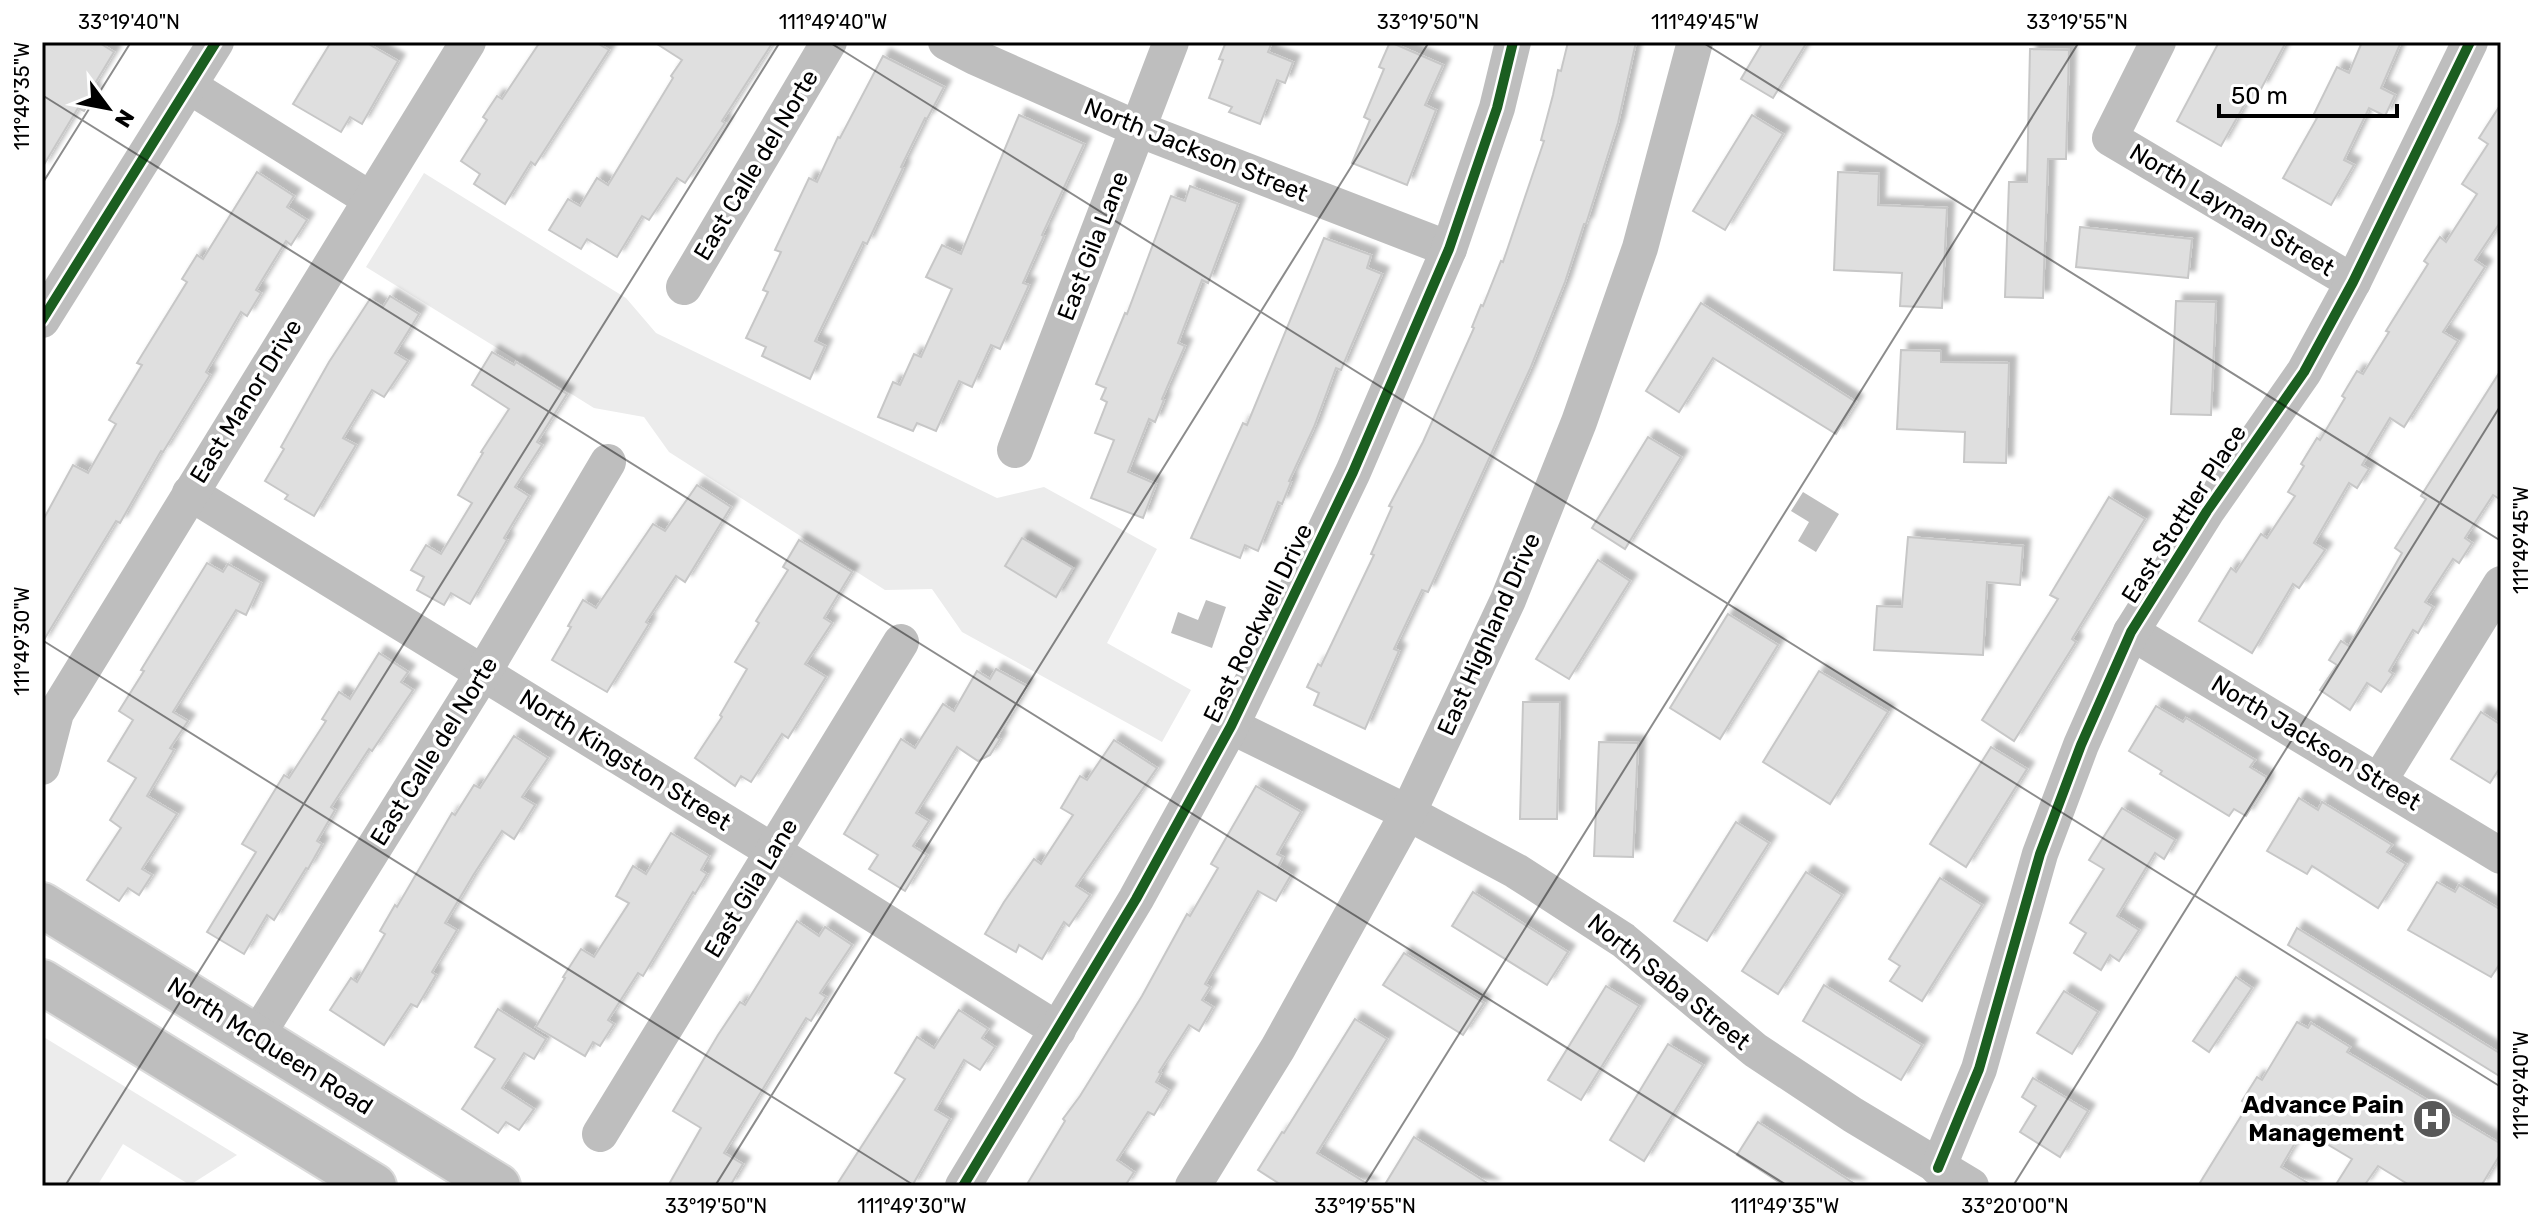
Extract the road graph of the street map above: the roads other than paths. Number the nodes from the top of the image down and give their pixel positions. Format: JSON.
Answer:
{"nodes":[{"id":1,"x":216,"y":42,"type":"edge"},
{"id":2,"x":468,"y":42,"type":"edge"},
{"id":3,"x":829,"y":42,"type":"edge"},
{"id":4,"x":946,"y":42,"type":"edge"},
{"id":5,"x":1171,"y":42,"type":"edge"},
{"id":6,"x":1513,"y":42,"type":"edge"},
{"id":7,"x":1695,"y":42,"type":"edge"},
{"id":8,"x":2158,"y":42,"type":"edge"},
{"id":9,"x":2470,"y":42,"type":"edge"},
{"id":10,"x":189,"y":86,"type":"junction"},
{"id":11,"x":1138,"y":129,"type":"junction"},
{"id":12,"x":370,"y":199,"type":"junction"},
{"id":13,"x":1449,"y":249,"type":"junction"},
{"id":14,"x":2353,"y":282,"type":"junction"},
{"id":15,"x":684,"y":287,"type":"dead end"},
{"id":16,"x":42,"y":318,"type":"edge"},
{"id":17,"x":1015,"y":450,"type":"dead end"},
{"id":18,"x":608,"y":462,"type":"dead end"},
{"id":19,"x":190,"y":493,"type":"junction"},
{"id":20,"x":2501,"y":584,"type":"edge"},
{"id":21,"x":2131,"y":632,"type":"junction"},
{"id":22,"x":901,"y":642,"type":"dead end"},
{"id":23,"x":483,"y":673,"type":"junction"},
{"id":24,"x":1231,"y":726,"type":"junction"},
{"id":25,"x":42,"y":767,"type":"edge"},
{"id":26,"x":2379,"y":781,"type":"junction"},
{"id":27,"x":1408,"y":813,"type":"junction"},
{"id":28,"x":774,"y":852,"type":"junction"},
{"id":29,"x":2501,"y":856,"type":"edge"},
{"id":30,"x":42,"y":905,"type":"edge"},
{"id":31,"x":42,"y":982,"type":"edge"},
{"id":32,"x":1058,"y":1030,"type":"junction"},
{"id":33,"x":256,"y":1037,"type":"junction"},
{"id":34,"x":600,"y":1134,"type":"dead end"},
{"id":35,"x":1938,"y":1168,"type":"junction"},
{"id":36,"x":374,"y":1186,"type":"edge"},
{"id":37,"x":498,"y":1186,"type":"edge"},
{"id":38,"x":963,"y":1186,"type":"edge"},
{"id":39,"x":1193,"y":1186,"type":"edge"},
{"id":40,"x":1971,"y":1186,"type":"edge"}],
"edges":[{"from":1,"to":10,"type":"street"},
{"from":2,"to":12,"type":"street","name":"East Manor Drive"},
{"from":3,"to":15,"type":"street","name":"East Calle del Norte"},
{"from":4,"to":11,"type":"street","name":"North Jackson Street"},
{"from":5,"to":11,"type":"street","name":"East Gila Lane"},
{"from":6,"to":13,"type":"street","name":"East Rockwell Drive"},
{"from":7,"to":27,"type":"street","name":"East Highland Drive"},
{"from":8,"to":14,"type":"street","name":"North Layman Street"},
{"from":9,"to":14,"type":"street","name":"East Stottler Place"},
{"from":10,"to":12,"type":"street"},
{"from":10,"to":16,"type":"street"},
{"from":11,"to":13,"type":"street","name":"North Jackson Street"},
{"from":11,"to":17,"type":"street","name":"East Gila Lane"},
{"from":12,"to":19,"type":"street","name":"East Manor Drive"},
{"from":13,"to":24,"type":"street","name":"East Rockwell Drive"},
{"from":14,"to":21,"type":"street","name":"East Stottler Place"},
{"from":18,"to":23,"type":"street","name":"East Calle del Norte"},
{"from":19,"to":23,"type":"street","name":"North Kingston Street"},
{"from":19,"to":25,"type":"street","name":"East Manor Drive"},
{"from":20,"to":26,"type":"street"},
{"from":21,"to":26,"type":"street","name":"North Jackson Street"},
{"from":21,"to":35,"type":"street","name":"East Stottler Place"},
{"from":22,"to":28,"type":"street","name":"East Gila Lane"},
{"from":23,"to":28,"type":"street","name":"North Kingston Street"},
{"from":23,"to":33,"type":"street","name":"East Calle del Norte"},
{"from":24,"to":27,"type":"street","name":"North Saba Street"},
{"from":24,"to":32,"type":"street","name":"East Rockwell Drive"},
{"from":26,"to":29,"type":"street","name":"North Jackson Street"},
{"from":27,"to":35,"type":"street","name":"North Saba Street"},
{"from":27,"to":39,"type":"street","name":"East Highland Drive"},
{"from":28,"to":32,"type":"street","name":"North Kingston Street"},
{"from":28,"to":34,"type":"street","name":"East Gila Lane"},
{"from":30,"to":33,"type":"main road","name":"North McQueen Road"},
{"from":31,"to":36,"type":"main road"},
{"from":32,"to":38,"type":"street","name":"East Rockwell Drive"},
{"from":33,"to":37,"type":"main road","name":"North McQueen Road"},
{"from":35,"to":40,"type":"street","name":"North Saba Street"}]}
